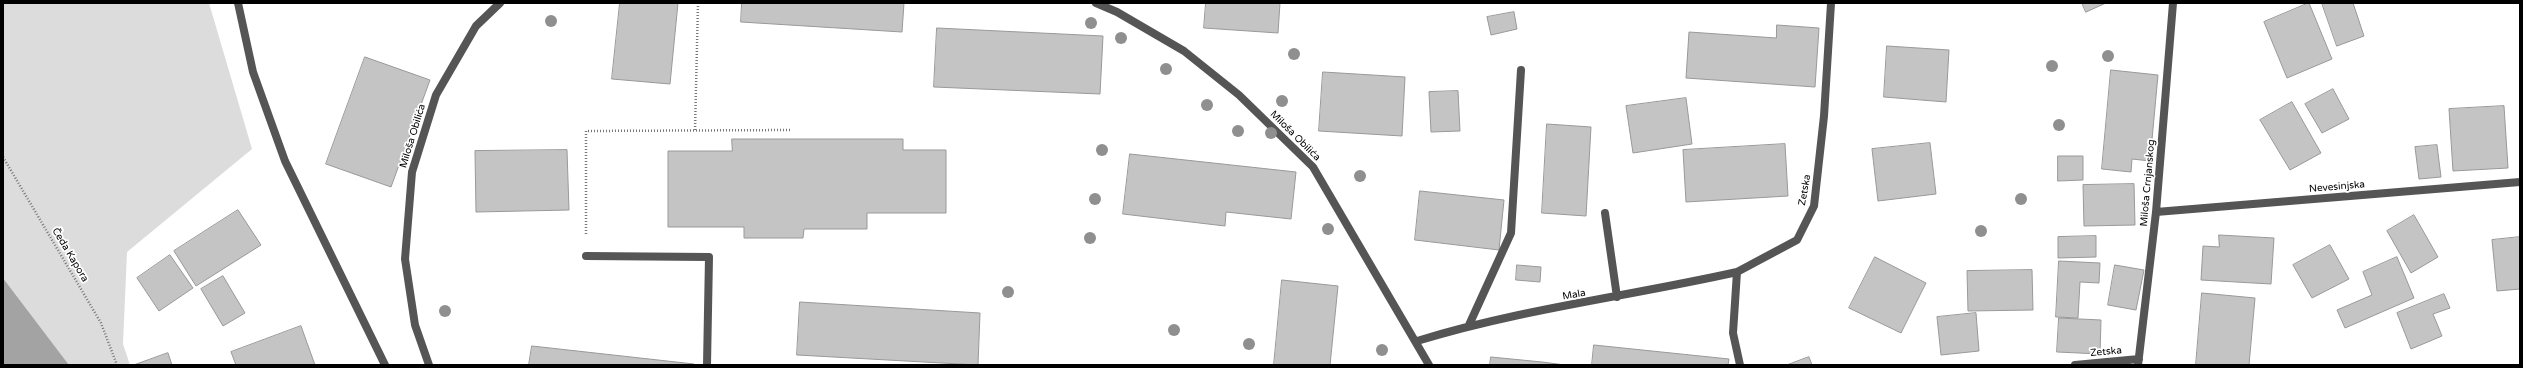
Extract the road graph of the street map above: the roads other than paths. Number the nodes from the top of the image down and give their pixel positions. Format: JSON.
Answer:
{"nodes":[{"id":1,"x":238,"y":3,"type":"edge"},
{"id":2,"x":500,"y":3,"type":"edge"},
{"id":3,"x":1096,"y":3,"type":"edge"},
{"id":4,"x":1831,"y":3,"type":"edge"},
{"id":5,"x":2173,"y":3,"type":"edge"},
{"id":6,"x":1521,"y":70,"type":"dead end"},
{"id":7,"x":2520,"y":182,"type":"edge"},
{"id":8,"x":2156,"y":212,"type":"junction"},
{"id":9,"x":1605,"y":213,"type":"dead end"},
{"id":10,"x":586,"y":256,"type":"road end"},
{"id":11,"x":1737,"y":272,"type":"junction"},
{"id":12,"x":1617,"y":297,"type":"junction"},
{"id":13,"x":1469,"y":325,"type":"junction"},
{"id":14,"x":1417,"y":341,"type":"junction"},
{"id":15,"x":2138,"y":362,"type":"edge"},
{"id":16,"x":385,"y":365,"type":"edge"},
{"id":17,"x":429,"y":365,"type":"edge"},
{"id":18,"x":707,"y":365,"type":"edge"},
{"id":19,"x":1429,"y":365,"type":"edge"},
{"id":20,"x":1740,"y":365,"type":"edge"},
{"id":21,"x":2075,"y":365,"type":"edge"}],
"edges":[{"from":1,"to":16,"type":"street"},
{"from":2,"to":17,"type":"street","name":"Miloša Obilića"},
{"from":3,"to":14,"type":"street","name":"Miloša Obilića"},
{"from":4,"to":11,"type":"street","name":"Zetska"},
{"from":5,"to":8,"type":"street","name":"Miloša Crnjanskog"},
{"from":6,"to":13,"type":"street"},
{"from":7,"to":8,"type":"street","name":"Nevesinjska"},
{"from":8,"to":15,"type":"street","name":"Miloša Crnjanskog"},
{"from":9,"to":12,"type":"street"},
{"from":10,"to":18,"type":"street"},
{"from":11,"to":12,"type":"street","name":"Mala"},
{"from":11,"to":20,"type":"street"},
{"from":12,"to":13,"type":"street","name":"Mala"},
{"from":13,"to":14,"type":"street","name":"Mala"},
{"from":14,"to":19,"type":"street","name":"Miloša Obilića"},
{"from":15,"to":21,"type":"street","name":"Zetska"}]}
